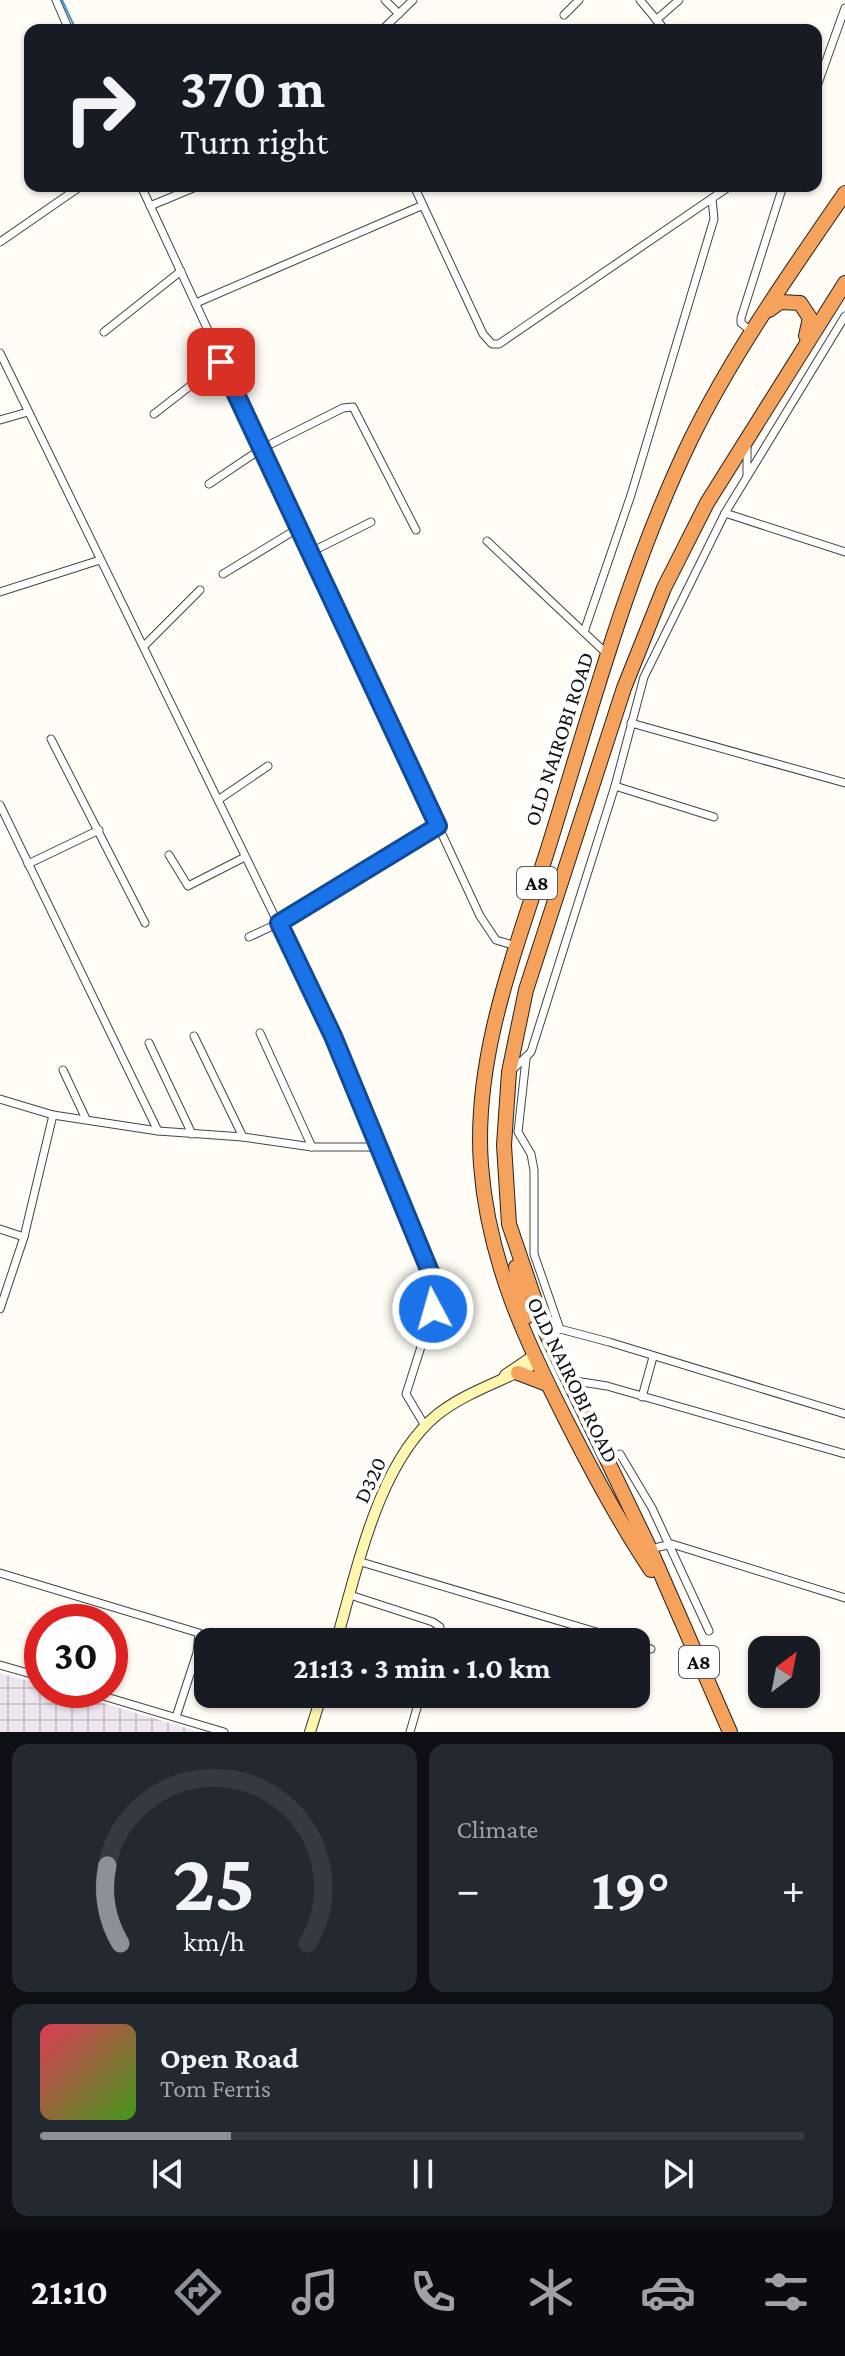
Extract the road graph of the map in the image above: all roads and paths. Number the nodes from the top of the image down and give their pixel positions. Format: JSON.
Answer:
{"nodes":[{"id":1,"x":56,"y":0,"type":"edge"},
{"id":2,"x":385,"y":0,"type":"edge"},
{"id":3,"x":413,"y":0,"type":"edge"},
{"id":4,"x":579,"y":0,"type":"edge"},
{"id":5,"x":640,"y":0,"type":"edge"},
{"id":6,"x":679,"y":0,"type":"edge"},
{"id":7,"x":845,"y":8,"type":"edge"},
{"id":8,"x":399,"y":14,"type":"junction"},
{"id":9,"x":564,"y":15,"type":"dead end"},
{"id":10,"x":656,"y":20,"type":"junction"},
{"id":11,"x":66,"y":24,"type":"edge"},
{"id":12,"x":388,"y":24,"type":"edge"},
{"id":13,"x":660,"y":24,"type":"edge"},
{"id":14,"x":822,"y":72,"type":"edge"},
{"id":15,"x":72,"y":192,"type":"edge"},
{"id":16,"x":144,"y":192,"type":"edge"},
{"id":17,"x":184,"y":192,"type":"edge"},
{"id":18,"x":416,"y":192,"type":"edge"},
{"id":19,"x":722,"y":192,"type":"edge"},
{"id":20,"x":781,"y":192,"type":"edge"},
{"id":21,"x":845,"y":193,"type":"edge"},
{"id":22,"x":712,"y":199,"type":"junction"},
{"id":23,"x":150,"y":206,"type":"junction"},
{"id":24,"x":421,"y":206,"type":"junction"},
{"id":25,"x":0,"y":242,"type":"edge"},
{"id":26,"x":181,"y":271,"type":"junction"},
{"id":27,"x":845,"y":283,"type":"edge"},
{"id":28,"x":196,"y":303,"type":"junction"},
{"id":29,"x":845,"y":316,"type":"edge"},
{"id":30,"x":754,"y":326,"type":"junction"},
{"id":31,"x":104,"y":332,"type":"dead end"},
{"id":32,"x":802,"y":351,"type":"junction"},
{"id":33,"x":0,"y":353,"type":"edge"},
{"id":34,"x":221,"y":362,"type":"junction"},
{"id":35,"x":28,"y":412,"type":"junction"},
{"id":36,"x":154,"y":414,"type":"dead end"},
{"id":37,"x":0,"y":420,"type":"edge"},
{"id":38,"x":747,"y":442,"type":"junction"},
{"id":39,"x":261,"y":449,"type":"junction"},
{"id":40,"x":747,"y":476,"type":"junction"},
{"id":41,"x":209,"y":484,"type":"dead end"},
{"id":42,"x":725,"y":513,"type":"junction"},
{"id":43,"x":371,"y":522,"type":"dead end"},
{"id":44,"x":297,"y":529,"type":"junction"},
{"id":45,"x":416,"y":530,"type":"dead end"},
{"id":46,"x":487,"y":541,"type":"dead end"},
{"id":47,"x":845,"y":552,"type":"edge"},
{"id":48,"x":309,"y":553,"type":"junction"},
{"id":49,"x":100,"y":560,"type":"junction"},
{"id":50,"x":223,"y":574,"type":"dead end"},
{"id":51,"x":200,"y":590,"type":"dead end"},
{"id":52,"x":0,"y":592,"type":"edge"},
{"id":53,"x":584,"y":632,"type":"junction"},
{"id":54,"x":144,"y":646,"type":"junction"},
{"id":55,"x":609,"y":655,"type":"junction"},
{"id":56,"x":631,"y":723,"type":"junction"},
{"id":57,"x":51,"y":739,"type":"dead end"},
{"id":58,"x":268,"y":766,"type":"dead end"},
{"id":59,"x":845,"y":783,"type":"edge"},
{"id":60,"x":615,"y":786,"type":"junction"},
{"id":61,"x":218,"y":800,"type":"junction"},
{"id":62,"x":0,"y":805,"type":"edge"},
{"id":63,"x":714,"y":817,"type":"dead end"},
{"id":64,"x":438,"y":826,"type":"junction"},
{"id":65,"x":11,"y":828,"type":"junction"},
{"id":66,"x":99,"y":830,"type":"junction"},
{"id":67,"x":0,"y":834,"type":"edge"},
{"id":68,"x":169,"y":855,"type":"dead end"},
{"id":69,"x":245,"y":857,"type":"junction"},
{"id":70,"x":28,"y":864,"type":"junction"},
{"id":71,"x":145,"y":923,"type":"dead end"},
{"id":72,"x":279,"y":923,"type":"junction"},
{"id":73,"x":249,"y":937,"type":"dead end"},
{"id":74,"x":516,"y":946,"type":"junction"},
{"id":75,"x":260,"y":1033,"type":"dead end"},
{"id":76,"x":194,"y":1036,"type":"dead end"},
{"id":77,"x":149,"y":1043,"type":"dead end"},
{"id":78,"x":526,"y":1059,"type":"junction"},
{"id":79,"x":63,"y":1070,"type":"dead end"},
{"id":80,"x":509,"y":1072,"type":"junction"},
{"id":81,"x":0,"y":1099,"type":"edge"},
{"id":82,"x":53,"y":1115,"type":"junction"},
{"id":83,"x":86,"y":1119,"type":"junction"},
{"id":84,"x":158,"y":1131,"type":"junction"},
{"id":85,"x":192,"y":1134,"type":"junction"},
{"id":86,"x":243,"y":1137,"type":"junction"},
{"id":87,"x":312,"y":1147,"type":"junction"},
{"id":88,"x":378,"y":1147,"type":"junction"},
{"id":89,"x":489,"y":1223,"type":"junction"},
{"id":90,"x":509,"y":1224,"type":"junction"},
{"id":91,"x":0,"y":1229,"type":"edge"},
{"id":92,"x":24,"y":1237,"type":"junction"},
{"id":93,"x":516,"y":1246,"type":"junction"},
{"id":94,"x":0,"y":1309,"type":"edge"},
{"id":95,"x":553,"y":1331,"type":"junction"},
{"id":96,"x":653,"y":1357,"type":"junction"},
{"id":97,"x":536,"y":1358,"type":"junction"},
{"id":98,"x":518,"y":1373,"type":"junction"},
{"id":99,"x":500,"y":1379,"type":"junction"},
{"id":100,"x":568,"y":1380,"type":"junction"},
{"id":101,"x":547,"y":1384,"type":"junction"},
{"id":102,"x":642,"y":1397,"type":"junction"},
{"id":103,"x":845,"y":1414,"type":"edge"},
{"id":104,"x":425,"y":1426,"type":"junction"},
{"id":105,"x":620,"y":1454,"type":"dead end"},
{"id":106,"x":845,"y":1454,"type":"edge"},
{"id":107,"x":617,"y":1483,"type":"junction"},
{"id":108,"x":670,"y":1545,"type":"junction"},
{"id":109,"x":650,"y":1549,"type":"junction"},
{"id":110,"x":361,"y":1562,"type":"junction"},
{"id":111,"x":0,"y":1573,"type":"edge"},
{"id":112,"x":667,"y":1593,"type":"junction"},
{"id":113,"x":350,"y":1595,"type":"junction"},
{"id":114,"x":845,"y":1598,"type":"edge"},
{"id":115,"x":340,"y":1628,"type":"edge"},
{"id":116,"x":440,"y":1628,"type":"edge"},
{"id":117,"x":583,"y":1628,"type":"edge"},
{"id":118,"x":709,"y":1631,"type":"dead end"},
{"id":119,"x":0,"y":1665,"type":"edge"},
{"id":120,"x":24,"y":1672,"type":"edge"},
{"id":121,"x":128,"y":1703,"type":"edge"},
{"id":122,"x":318,"y":1708,"type":"edge"},
{"id":123,"x":417,"y":1708,"type":"edge"},
{"id":124,"x":176,"y":1717,"type":"junction"},
{"id":125,"x":224,"y":1732,"type":"edge"},
{"id":126,"x":310,"y":1732,"type":"edge"},
{"id":127,"x":410,"y":1732,"type":"edge"},
{"id":128,"x":730,"y":1732,"type":"edge"}],
"edges":[{"from":1,"to":11,"type":"street"},
{"from":2,"to":8,"type":"street"},
{"from":3,"to":8,"type":"street"},
{"from":4,"to":9,"type":"street"},
{"from":5,"to":10,"type":"street"},
{"from":6,"to":10,"type":"street"},
{"from":7,"to":14,"type":"street"},
{"from":8,"to":12,"type":"street"},
{"from":10,"to":13,"type":"street"},
{"from":15,"to":25,"type":"street"},
{"from":16,"to":23,"type":"street"},
{"from":17,"to":23,"type":"street"},
{"from":18,"to":24,"type":"street"},
{"from":19,"to":22,"type":"street"},
{"from":20,"to":30,"type":"street"},
{"from":21,"to":30,"type":"highway","name":"OLD NAIROBI ROAD","number":"A8"},
{"from":22,"to":24,"type":"street"},
{"from":22,"to":53,"type":"street"},
{"from":23,"to":26,"type":"street"},
{"from":24,"to":28,"type":"street"},
{"from":26,"to":28,"type":"street"},
{"from":26,"to":31,"type":"street"},
{"from":27,"to":32,"type":"highway","name":"OLD NAIROBI ROAD","number":"A8"},
{"from":28,"to":34,"type":"street"},
{"from":29,"to":40,"type":"street"},
{"from":30,"to":32,"type":"highway"},
{"from":30,"to":55,"type":"highway","name":"OLD NAIROBI ROAD","number":"A8"},
{"from":32,"to":38,"type":"highway","name":"OLD NAIROBI ROAD","number":"A8"},
{"from":33,"to":35,"type":"street"},
{"from":34,"to":36,"type":"street"},
{"from":34,"to":39,"type":"street"},
{"from":35,"to":37,"type":"street"},
{"from":35,"to":49,"type":"street"},
{"from":38,"to":40,"type":"street"},
{"from":38,"to":80,"type":"highway","name":"OLD NAIROBI ROAD","number":"A8"},
{"from":39,"to":41,"type":"street"},
{"from":39,"to":44,"type":"street"},
{"from":39,"to":45,"type":"street"},
{"from":40,"to":42,"type":"street"},
{"from":42,"to":47,"type":"street"},
{"from":42,"to":56,"type":"street"},
{"from":43,"to":48,"type":"street"},
{"from":44,"to":48,"type":"street"},
{"from":44,"to":50,"type":"street"},
{"from":46,"to":53,"type":"street"},
{"from":48,"to":64,"type":"street"},
{"from":49,"to":52,"type":"street"},
{"from":49,"to":54,"type":"street"},
{"from":51,"to":54,"type":"street"},
{"from":53,"to":55,"type":"street"},
{"from":54,"to":61,"type":"street"},
{"from":55,"to":74,"type":"highway","name":"OLD NAIROBI ROAD","number":"A8"},
{"from":56,"to":59,"type":"street"},
{"from":56,"to":60,"type":"street"},
{"from":57,"to":66,"type":"street"},
{"from":58,"to":61,"type":"street"},
{"from":60,"to":63,"type":"street"},
{"from":60,"to":78,"type":"street"},
{"from":61,"to":69,"type":"street"},
{"from":62,"to":65,"type":"street"},
{"from":64,"to":72,"type":"street"},
{"from":64,"to":74,"type":"street"},
{"from":65,"to":67,"type":"street"},
{"from":65,"to":70,"type":"street"},
{"from":66,"to":70,"type":"street"},
{"from":66,"to":71,"type":"street"},
{"from":68,"to":69,"type":"street"},
{"from":69,"to":72,"type":"street"},
{"from":70,"to":84,"type":"street"},
{"from":72,"to":73,"type":"street"},
{"from":72,"to":88,"type":"street"},
{"from":74,"to":89,"type":"highway","name":"OLD NAIROBI ROAD","number":"A8"},
{"from":75,"to":87,"type":"street"},
{"from":76,"to":86,"type":"street"},
{"from":77,"to":85,"type":"street"},
{"from":78,"to":80,"type":"street"},
{"from":78,"to":95,"type":"street"},
{"from":79,"to":83,"type":"street"},
{"from":80,"to":90,"type":"highway","name":"OLD NAIROBI ROAD","number":"A8"},
{"from":81,"to":82,"type":"street"},
{"from":82,"to":83,"type":"street"},
{"from":82,"to":92,"type":"street"},
{"from":83,"to":84,"type":"street"},
{"from":84,"to":85,"type":"street"},
{"from":85,"to":86,"type":"street"},
{"from":86,"to":87,"type":"street"},
{"from":87,"to":88,"type":"street"},
{"from":88,"to":104,"type":"street"},
{"from":89,"to":90,"type":"highway"},
{"from":89,"to":97,"type":"highway","name":"OLD NAIROBI ROAD","number":"A8"},
{"from":90,"to":93,"type":"highway","name":"OLD NAIROBI ROAD","number":"A8"},
{"from":91,"to":92,"type":"street"},
{"from":92,"to":94,"type":"street"},
{"from":93,"to":95,"type":"highway","name":"OLD NAIROBI ROAD","number":"A8"},
{"from":93,"to":97,"type":"highway"},
{"from":95,"to":96,"type":"street"},
{"from":95,"to":100,"type":"highway","name":"OLD NAIROBI ROAD","number":"A8"},
{"from":96,"to":102,"type":"street"},
{"from":96,"to":103,"type":"street"},
{"from":97,"to":98,"type":"street","number":"D320"},
{"from":97,"to":99,"type":"street","number":"D320"},
{"from":97,"to":101,"type":"highway","name":"OLD NAIROBI ROAD","number":"A8"},
{"from":97,"to":107,"type":"highway"},
{"from":98,"to":99,"type":"street","number":"D320"},
{"from":98,"to":101,"type":"highway"},
{"from":99,"to":104,"type":"street","name":"D320","number":"D320"},
{"from":100,"to":102,"type":"street"},
{"from":100,"to":107,"type":"highway","name":"OLD NAIROBI ROAD","number":"A8"},
{"from":101,"to":112,"type":"highway","name":"OLD NAIROBI ROAD","number":"A8"},
{"from":102,"to":106,"type":"street"},
{"from":104,"to":110,"type":"street","name":"D320","number":"D320"},
{"from":105,"to":108,"type":"street"},
{"from":107,"to":109,"type":"highway","name":"OLD NAIROBI ROAD","number":"A8"},
{"from":108,"to":109,"type":"street"},
{"from":108,"to":114,"type":"street"},
{"from":108,"to":118,"type":"street"},
{"from":109,"to":112,"type":"highway","name":"OLD NAIROBI ROAD","number":"A8"},
{"from":110,"to":113,"type":"street","name":"D320","number":"D320"},
{"from":110,"to":117,"type":"street"},
{"from":111,"to":124,"type":"street"},
{"from":112,"to":128,"type":"highway","name":"OLD NAIROBI ROAD","number":"A8"},
{"from":113,"to":115,"type":"street","name":"D320","number":"D320"},
{"from":113,"to":116,"type":"street"},
{"from":119,"to":120,"type":"street"},
{"from":121,"to":124,"type":"street"},
{"from":122,"to":126,"type":"street"},
{"from":123,"to":127,"type":"street"},
{"from":124,"to":125,"type":"street"}]}
